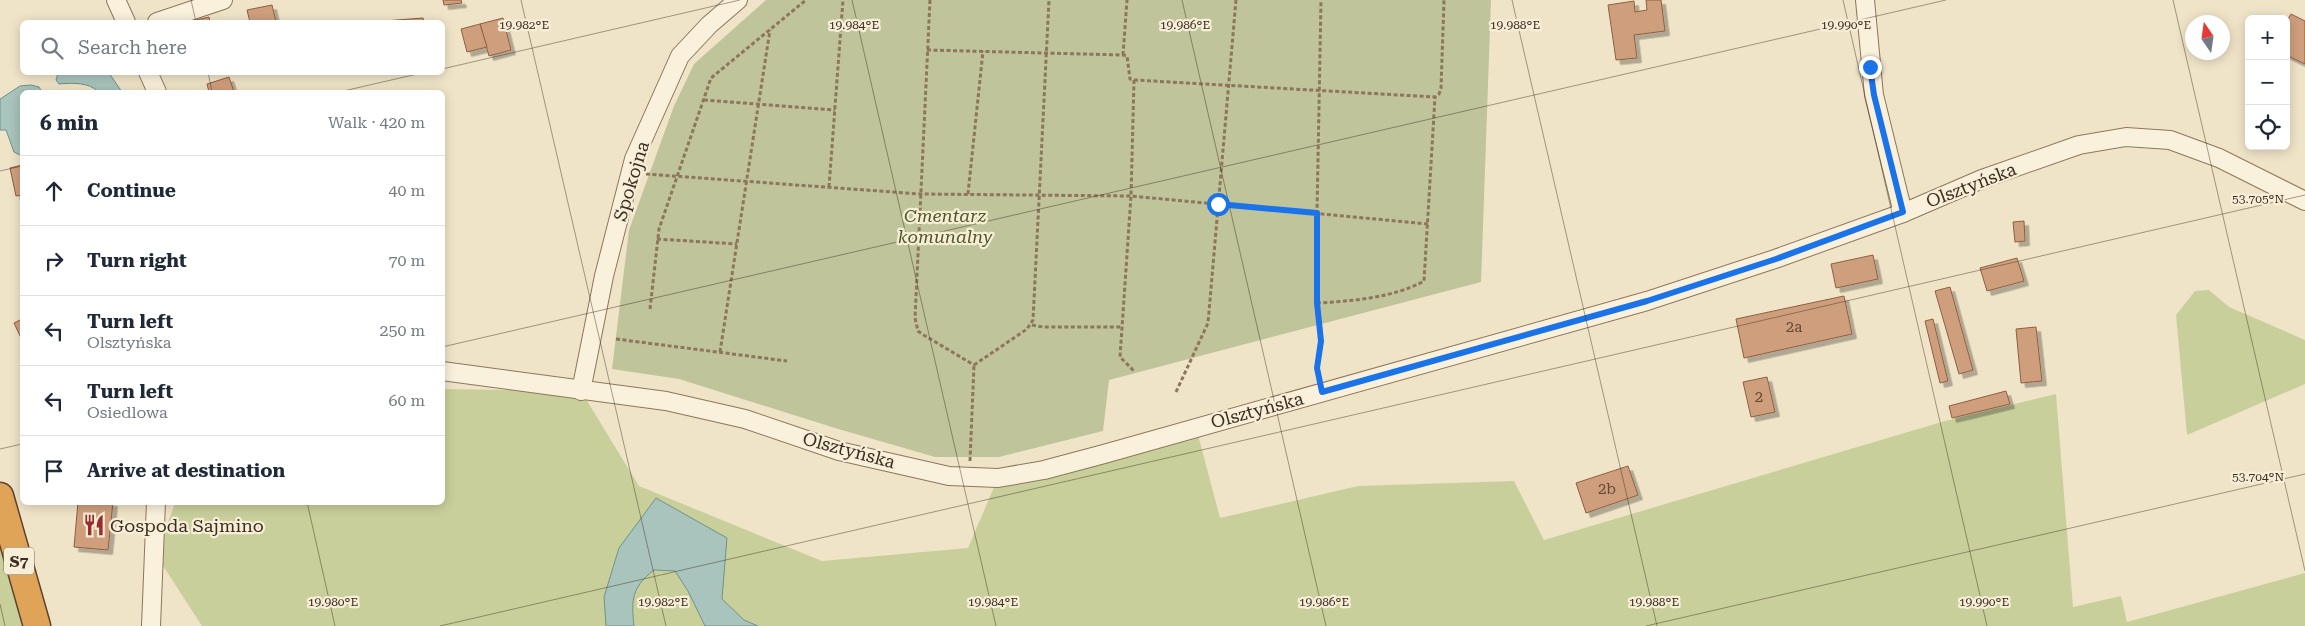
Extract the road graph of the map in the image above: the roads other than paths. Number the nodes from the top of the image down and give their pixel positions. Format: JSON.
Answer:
{"nodes":[{"id":1,"x":116,"y":0,"type":"edge"},
{"id":2,"x":223,"y":0,"type":"edge"},
{"id":3,"x":738,"y":0,"type":"edge"},
{"id":4,"x":1865,"y":0,"type":"edge"},
{"id":5,"x":125,"y":20,"type":"edge"},
{"id":6,"x":163,"y":20,"type":"edge"},
{"id":7,"x":149,"y":75,"type":"edge"},
{"id":8,"x":156,"y":90,"type":"edge"},
{"id":9,"x":2305,"y":201,"type":"edge"},
{"id":10,"x":1903,"y":212,"type":"junction"},
{"id":11,"x":445,"y":371,"type":"edge"},
{"id":12,"x":581,"y":390,"type":"junction"},
{"id":13,"x":0,"y":496,"type":"edge"},
{"id":14,"x":156,"y":505,"type":"edge"},
{"id":15,"x":37,"y":626,"type":"edge"},
{"id":16,"x":151,"y":626,"type":"edge"}],
"edges":[{"from":1,"to":5,"type":"street"},
{"from":2,"to":6,"type":"street"},
{"from":3,"to":12,"type":"street","name":"Spokojna"},
{"from":4,"to":10,"type":"street"},
{"from":7,"to":8,"type":"street"},
{"from":9,"to":10,"type":"street","name":"Olsztyńska"},
{"from":10,"to":12,"type":"street","name":"Olsztyńska"},
{"from":11,"to":12,"type":"street","name":"Olsztyńska"},
{"from":13,"to":15,"type":"highway","number":"S7"},
{"from":14,"to":16,"type":"street"}]}
